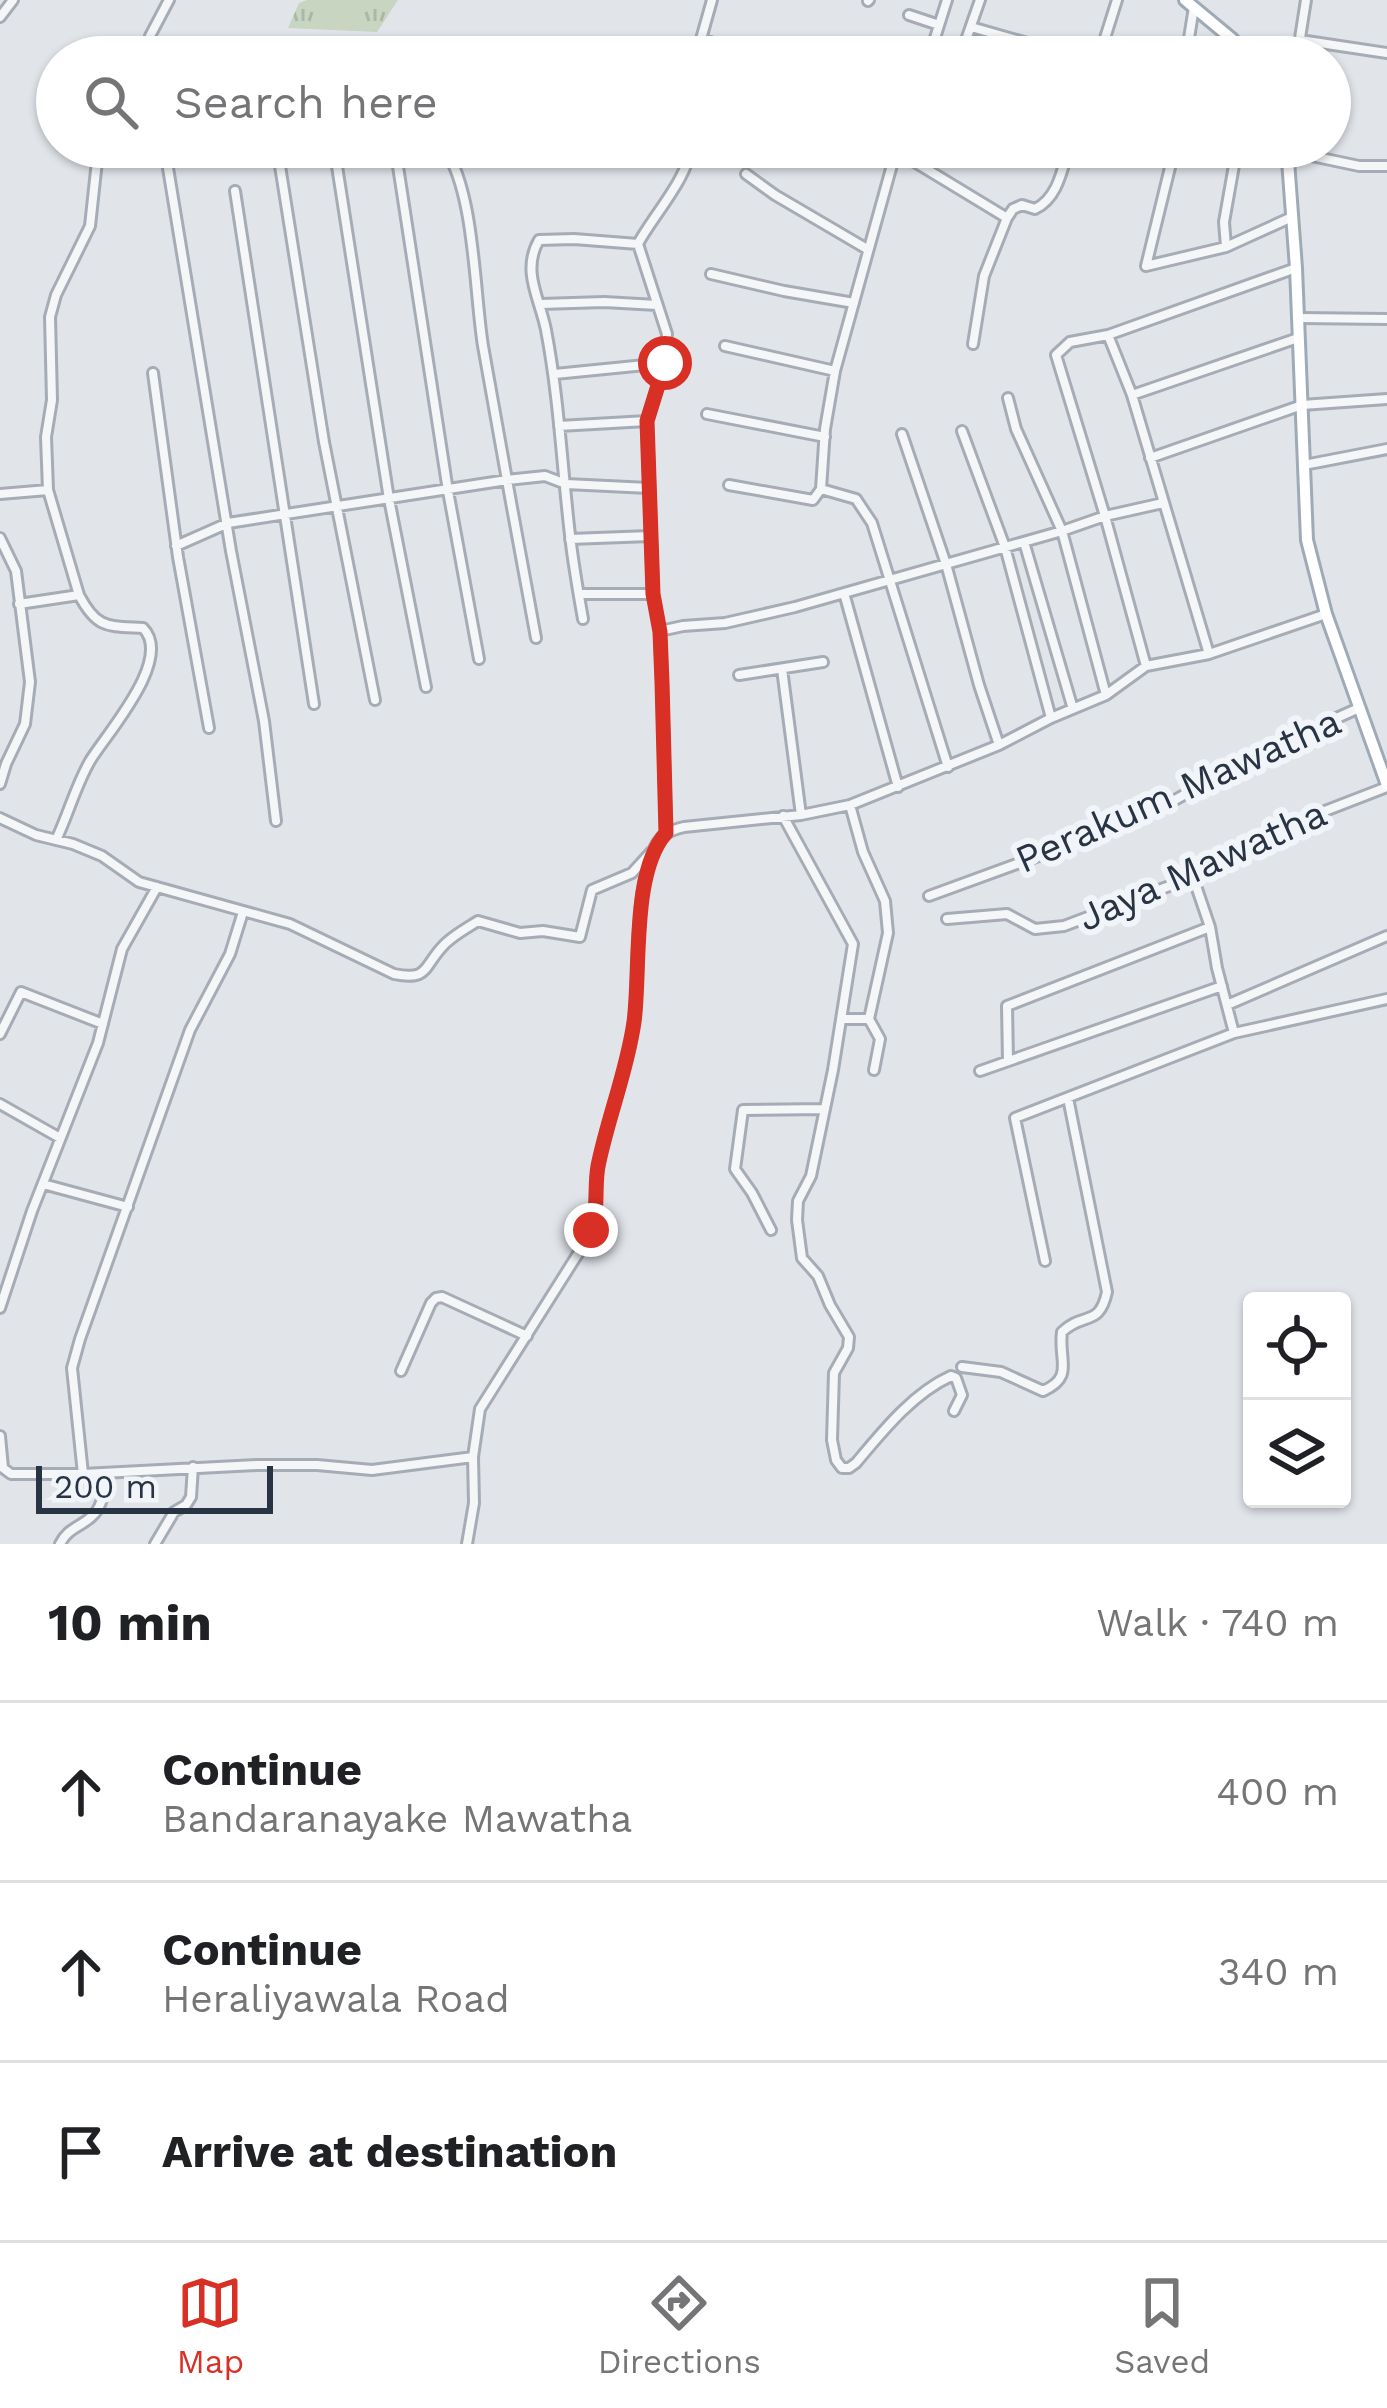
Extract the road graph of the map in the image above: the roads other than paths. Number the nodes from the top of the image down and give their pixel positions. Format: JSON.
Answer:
{"nodes":[{"id":1,"x":13,"y":0,"type":"edge"},
{"id":2,"x":169,"y":0,"type":"edge"},
{"id":3,"x":712,"y":0,"type":"edge"},
{"id":4,"x":947,"y":0,"type":"edge"},
{"id":5,"x":980,"y":0,"type":"edge"},
{"id":6,"x":1117,"y":0,"type":"edge"},
{"id":7,"x":1306,"y":0,"type":"edge"},
{"id":8,"x":1189,"y":3,"type":"edge"},
{"id":9,"x":909,"y":15,"type":"dead end"},
{"id":10,"x":0,"y":17,"type":"edge"},
{"id":11,"x":939,"y":25,"type":"junction"},
{"id":12,"x":971,"y":27,"type":"junction"},
{"id":13,"x":150,"y":36,"type":"edge"},
{"id":14,"x":703,"y":36,"type":"edge"},
{"id":15,"x":936,"y":36,"type":"edge"},
{"id":16,"x":968,"y":36,"type":"edge"},
{"id":17,"x":1002,"y":36,"type":"edge"},
{"id":18,"x":1106,"y":36,"type":"edge"},
{"id":19,"x":1187,"y":36,"type":"edge"},
{"id":20,"x":1228,"y":36,"type":"edge"},
{"id":21,"x":1299,"y":36,"type":"edge"},
{"id":22,"x":1351,"y":52,"type":"edge"},
{"id":23,"x":1387,"y":53,"type":"edge"},
{"id":24,"x":1351,"y":164,"type":"edge"},
{"id":25,"x":1387,"y":166,"type":"edge"},
{"id":26,"x":96,"y":168,"type":"edge"},
{"id":27,"x":168,"y":168,"type":"dead end"},
{"id":28,"x":280,"y":168,"type":"edge"},
{"id":29,"x":337,"y":168,"type":"edge"},
{"id":30,"x":398,"y":168,"type":"edge"},
{"id":31,"x":455,"y":168,"type":"edge"},
{"id":32,"x":684,"y":168,"type":"edge"},
{"id":33,"x":889,"y":168,"type":"edge"},
{"id":34,"x":926,"y":168,"type":"edge"},
{"id":35,"x":1062,"y":168,"type":"edge"},
{"id":36,"x":1170,"y":168,"type":"edge"},
{"id":37,"x":1233,"y":168,"type":"edge"},
{"id":38,"x":1289,"y":168,"type":"edge"},
{"id":39,"x":746,"y":174,"type":"dead end"},
{"id":40,"x":235,"y":191,"type":"dead end"},
{"id":41,"x":1294,"y":217,"type":"junction"},
{"id":42,"x":1007,"y":218,"type":"junction"},
{"id":43,"x":638,"y":244,"type":"junction"},
{"id":44,"x":1226,"y":247,"type":"junction"},
{"id":45,"x":868,"y":249,"type":"junction"},
{"id":46,"x":1296,"y":268,"type":"junction"},
{"id":47,"x":711,"y":274,"type":"dead end"},
{"id":48,"x":854,"y":303,"type":"junction"},
{"id":49,"x":541,"y":304,"type":"junction"},
{"id":50,"x":657,"y":305,"type":"junction"},
{"id":51,"x":1298,"y":318,"type":"junction"},
{"id":52,"x":1387,"y":320,"type":"edge"},
{"id":53,"x":1108,"y":335,"type":"junction"},
{"id":54,"x":1298,"y":338,"type":"junction"},
{"id":55,"x":973,"y":344,"type":"dead end"},
{"id":56,"x":725,"y":346,"type":"dead end"},
{"id":57,"x":665,"y":363,"type":"junction"},
{"id":58,"x":835,"y":371,"type":"junction"},
{"id":59,"x":153,"y":373,"type":"dead end"},
{"id":60,"x":555,"y":374,"type":"junction"},
{"id":61,"x":1132,"y":395,"type":"junction"},
{"id":62,"x":1008,"y":398,"type":"dead end"},
{"id":63,"x":1387,"y":399,"type":"edge"},
{"id":64,"x":1302,"y":405,"type":"junction"},
{"id":65,"x":707,"y":414,"type":"dead end"},
{"id":66,"x":647,"y":421,"type":"junction"},
{"id":67,"x":559,"y":426,"type":"junction"},
{"id":68,"x":962,"y":431,"type":"dead end"},
{"id":69,"x":902,"y":434,"type":"dead end"},
{"id":70,"x":825,"y":437,"type":"junction"},
{"id":71,"x":1387,"y":449,"type":"edge"},
{"id":72,"x":1150,"y":458,"type":"junction"},
{"id":73,"x":1304,"y":465,"type":"junction"},
{"id":74,"x":508,"y":480,"type":"junction"},
{"id":75,"x":566,"y":484,"type":"junction"},
{"id":76,"x":729,"y":485,"type":"dead end"},
{"id":77,"x":650,"y":488,"type":"junction"},
{"id":78,"x":821,"y":489,"type":"junction"},
{"id":79,"x":48,"y":490,"type":"junction"},
{"id":80,"x":448,"y":490,"type":"junction"},
{"id":81,"x":0,"y":494,"type":"edge"},
{"id":82,"x":389,"y":500,"type":"junction"},
{"id":83,"x":1163,"y":503,"type":"junction"},
{"id":84,"x":336,"y":507,"type":"junction"},
{"id":85,"x":286,"y":515,"type":"junction"},
{"id":86,"x":1105,"y":516,"type":"junction"},
{"id":87,"x":228,"y":523,"type":"junction"},
{"id":88,"x":1062,"y":531,"type":"junction"},
{"id":89,"x":650,"y":536,"type":"junction"},
{"id":90,"x":0,"y":538,"type":"edge"},
{"id":91,"x":570,"y":539,"type":"junction"},
{"id":92,"x":1024,"y":542,"type":"junction"},
{"id":93,"x":176,"y":546,"type":"junction"},
{"id":94,"x":1005,"y":548,"type":"junction"},
{"id":95,"x":946,"y":564,"type":"junction"},
{"id":96,"x":892,"y":580,"type":"junction"},
{"id":97,"x":844,"y":593,"type":"junction"},
{"id":98,"x":653,"y":594,"type":"junction"},
{"id":99,"x":79,"y":595,"type":"junction"},
{"id":100,"x":579,"y":595,"type":"junction"},
{"id":101,"x":19,"y":604,"type":"junction"},
{"id":102,"x":1326,"y":614,"type":"junction"},
{"id":103,"x":583,"y":619,"type":"dead end"},
{"id":104,"x":660,"y":632,"type":"junction"},
{"id":105,"x":536,"y":638,"type":"dead end"},
{"id":106,"x":1209,"y":654,"type":"junction"},
{"id":107,"x":479,"y":659,"type":"dead end"},
{"id":108,"x":823,"y":662,"type":"dead end"},
{"id":109,"x":1145,"y":667,"type":"junction"},
{"id":110,"x":782,"y":668,"type":"junction"},
{"id":111,"x":739,"y":675,"type":"dead end"},
{"id":112,"x":426,"y":688,"type":"dead end"},
{"id":113,"x":1106,"y":695,"type":"junction"},
{"id":114,"x":375,"y":700,"type":"dead end"},
{"id":115,"x":314,"y":704,"type":"dead end"},
{"id":116,"x":1359,"y":708,"type":"junction"},
{"id":117,"x":1073,"y":709,"type":"junction"},
{"id":118,"x":1051,"y":718,"type":"junction"},
{"id":119,"x":209,"y":728,"type":"dead end"},
{"id":120,"x":999,"y":745,"type":"junction"},
{"id":121,"x":949,"y":767,"type":"junction"},
{"id":122,"x":0,"y":784,"type":"edge"},
{"id":123,"x":1387,"y":786,"type":"edge"},
{"id":124,"x":898,"y":787,"type":"junction"},
{"id":125,"x":850,"y":805,"type":"junction"},
{"id":126,"x":801,"y":815,"type":"junction"},
{"id":127,"x":783,"y":816,"type":"junction"},
{"id":128,"x":0,"y":818,"type":"edge"},
{"id":129,"x":276,"y":821,"type":"dead end"},
{"id":130,"x":666,"y":833,"type":"junction"},
{"id":131,"x":56,"y":840,"type":"junction"},
{"id":132,"x":655,"y":847,"type":"junction"},
{"id":133,"x":1193,"y":877,"type":"junction"},
{"id":134,"x":157,"y":887,"type":"junction"},
{"id":135,"x":929,"y":896,"type":"dead end"},
{"id":136,"x":243,"y":912,"type":"junction"},
{"id":137,"x":947,"y":920,"type":"dead end"},
{"id":138,"x":1210,"y":927,"type":"junction"},
{"id":139,"x":1387,"y":936,"type":"edge"},
{"id":140,"x":1222,"y":986,"type":"junction"},
{"id":141,"x":1387,"y":999,"type":"edge"},
{"id":142,"x":1227,"y":1005,"type":"junction"},
{"id":143,"x":842,"y":1018,"type":"junction"},
{"id":144,"x":868,"y":1019,"type":"junction"},
{"id":145,"x":104,"y":1024,"type":"junction"},
{"id":146,"x":1234,"y":1033,"type":"junction"},
{"id":147,"x":0,"y":1034,"type":"edge"},
{"id":148,"x":1008,"y":1061,"type":"junction"},
{"id":149,"x":874,"y":1070,"type":"dead end"},
{"id":150,"x":980,"y":1071,"type":"dead end"},
{"id":151,"x":1068,"y":1098,"type":"junction"},
{"id":152,"x":0,"y":1104,"type":"edge"},
{"id":153,"x":825,"y":1108,"type":"junction"},
{"id":154,"x":60,"y":1138,"type":"junction"},
{"id":155,"x":43,"y":1184,"type":"junction"},
{"id":156,"x":128,"y":1207,"type":"junction"},
{"id":157,"x":771,"y":1230,"type":"dead end"},
{"id":158,"x":1046,"y":1261,"type":"dead end"},
{"id":159,"x":0,"y":1308,"type":"edge"},
{"id":160,"x":527,"y":1336,"type":"junction"},
{"id":161,"x":962,"y":1367,"type":"dead end"},
{"id":162,"x":401,"y":1371,"type":"dead end"},
{"id":163,"x":954,"y":1411,"type":"dead end"},
{"id":164,"x":0,"y":1436,"type":"edge"},
{"id":165,"x":473,"y":1457,"type":"junction"},
{"id":166,"x":193,"y":1467,"type":"junction"},
{"id":167,"x":83,"y":1474,"type":"junction"},
{"id":168,"x":107,"y":1478,"type":"dead end"},
{"id":169,"x":60,"y":1544,"type":"edge"},
{"id":170,"x":155,"y":1544,"type":"edge"},
{"id":171,"x":467,"y":1544,"type":"edge"}],
"edges":[{"from":1,"to":10,"type":"street"},
{"from":2,"to":13,"type":"street"},
{"from":3,"to":14,"type":"street"},
{"from":4,"to":11,"type":"street"},
{"from":5,"to":12,"type":"street"},
{"from":6,"to":18,"type":"street"},
{"from":7,"to":21,"type":"street"},
{"from":8,"to":19,"type":"street"},
{"from":8,"to":20,"type":"main road"},
{"from":9,"to":11,"type":"street"},
{"from":11,"to":15,"type":"street"},
{"from":12,"to":16,"type":"street"},
{"from":12,"to":17,"type":"street"},
{"from":22,"to":23,"type":"street"},
{"from":24,"to":25,"type":"street"},
{"from":26,"to":79,"type":"street"},
{"from":27,"to":87,"type":"street"},
{"from":28,"to":84,"type":"street"},
{"from":29,"to":82,"type":"street"},
{"from":30,"to":80,"type":"street"},
{"from":31,"to":74,"type":"street"},
{"from":32,"to":43,"type":"street"},
{"from":33,"to":45,"type":"street"},
{"from":34,"to":42,"type":"street"},
{"from":35,"to":42,"type":"street"},
{"from":36,"to":44,"type":"street"},
{"from":37,"to":44,"type":"street"},
{"from":38,"to":41,"type":"main road"},
{"from":39,"to":45,"type":"street"},
{"from":40,"to":85,"type":"street"},
{"from":41,"to":44,"type":"street"},
{"from":41,"to":46,"type":"main road"},
{"from":42,"to":55,"type":"street"},
{"from":43,"to":49,"type":"street"},
{"from":43,"to":50,"type":"street"},
{"from":45,"to":48,"type":"street"},
{"from":46,"to":51,"type":"main road"},
{"from":46,"to":53,"type":"street"},
{"from":47,"to":48,"type":"street"},
{"from":48,"to":58,"type":"street"},
{"from":49,"to":50,"type":"street"},
{"from":49,"to":60,"type":"street"},
{"from":50,"to":57,"type":"street"},
{"from":51,"to":52,"type":"street"},
{"from":51,"to":54,"type":"main road"},
{"from":53,"to":61,"type":"street"},
{"from":53,"to":86,"type":"street"},
{"from":54,"to":61,"type":"street"},
{"from":54,"to":64,"type":"main road"},
{"from":56,"to":58,"type":"street"},
{"from":57,"to":60,"type":"street"},
{"from":57,"to":66,"type":"street"},
{"from":58,"to":70,"type":"street"},
{"from":59,"to":93,"type":"street"},
{"from":60,"to":67,"type":"street"},
{"from":61,"to":72,"type":"street"},
{"from":62,"to":88,"type":"street"},
{"from":63,"to":64,"type":"street"},
{"from":64,"to":72,"type":"street"},
{"from":64,"to":73,"type":"main road"},
{"from":65,"to":70,"type":"street"},
{"from":66,"to":67,"type":"street"},
{"from":66,"to":77,"type":"street"},
{"from":67,"to":75,"type":"street"},
{"from":68,"to":94,"type":"street"},
{"from":69,"to":95,"type":"street"},
{"from":70,"to":78,"type":"street"},
{"from":71,"to":73,"type":"street"},
{"from":72,"to":83,"type":"street"},
{"from":73,"to":102,"type":"main road"},
{"from":74,"to":75,"type":"street"},
{"from":74,"to":80,"type":"street"},
{"from":74,"to":105,"type":"street"},
{"from":75,"to":77,"type":"street"},
{"from":75,"to":91,"type":"street"},
{"from":76,"to":78,"type":"street"},
{"from":77,"to":89,"type":"street"},
{"from":78,"to":96,"type":"street"},
{"from":79,"to":81,"type":"street"},
{"from":79,"to":99,"type":"street"},
{"from":80,"to":82,"type":"street"},
{"from":80,"to":107,"type":"street"},
{"from":82,"to":84,"type":"street"},
{"from":82,"to":112,"type":"street"},
{"from":83,"to":86,"type":"street"},
{"from":83,"to":106,"type":"street"},
{"from":84,"to":85,"type":"street"},
{"from":84,"to":114,"type":"street"},
{"from":85,"to":87,"type":"street"},
{"from":85,"to":115,"type":"street"},
{"from":86,"to":88,"type":"street"},
{"from":86,"to":109,"type":"street"},
{"from":87,"to":93,"type":"street"},
{"from":87,"to":129,"type":"street"},
{"from":88,"to":92,"type":"street"},
{"from":88,"to":113,"type":"street"},
{"from":89,"to":91,"type":"street"},
{"from":89,"to":98,"type":"street"},
{"from":90,"to":101,"type":"street"},
{"from":91,"to":100,"type":"street"},
{"from":92,"to":94,"type":"street"},
{"from":92,"to":117,"type":"street"},
{"from":93,"to":119,"type":"street"},
{"from":94,"to":95,"type":"street"},
{"from":94,"to":118,"type":"street"},
{"from":95,"to":96,"type":"street"},
{"from":95,"to":120,"type":"street"},
{"from":96,"to":97,"type":"street"},
{"from":96,"to":121,"type":"street"},
{"from":97,"to":104,"type":"street"},
{"from":97,"to":124,"type":"street"},
{"from":98,"to":100,"type":"street"},
{"from":98,"to":104,"type":"street"},
{"from":99,"to":101,"type":"street"},
{"from":99,"to":131,"type":"street"},
{"from":100,"to":103,"type":"street"},
{"from":101,"to":122,"type":"street"},
{"from":102,"to":106,"type":"street"},
{"from":102,"to":116,"type":"main road"},
{"from":104,"to":130,"type":"street"},
{"from":106,"to":109,"type":"street"},
{"from":108,"to":110,"type":"street"},
{"from":109,"to":113,"type":"street"},
{"from":110,"to":111,"type":"street"},
{"from":110,"to":126,"type":"street"},
{"from":113,"to":117,"type":"street"},
{"from":116,"to":123,"type":"main road"},
{"from":116,"to":135,"type":"street","name":"Perakum Mawatha"},
{"from":117,"to":118,"type":"street"},
{"from":118,"to":120,"type":"street"},
{"from":120,"to":121,"type":"street"},
{"from":121,"to":124,"type":"street"},
{"from":123,"to":133,"type":"street","name":"Jaya Mawatha"},
{"from":124,"to":125,"type":"street"},
{"from":125,"to":126,"type":"street"},
{"from":125,"to":144,"type":"street"},
{"from":126,"to":127,"type":"street"},
{"from":127,"to":130,"type":"street"},
{"from":127,"to":143,"type":"street"},
{"from":128,"to":131,"type":"street"},
{"from":130,"to":132,"type":"street"},
{"from":131,"to":134,"type":"street"},
{"from":132,"to":136,"type":"street"},
{"from":132,"to":160,"type":"street"},
{"from":133,"to":137,"type":"street","name":"Jaya Mawatha"},
{"from":133,"to":138,"type":"street"},
{"from":134,"to":136,"type":"street"},
{"from":134,"to":145,"type":"street"},
{"from":136,"to":156,"type":"street"},
{"from":138,"to":140,"type":"street"},
{"from":138,"to":148,"type":"street"},
{"from":139,"to":142,"type":"street"},
{"from":140,"to":142,"type":"street"},
{"from":140,"to":148,"type":"street"},
{"from":141,"to":146,"type":"street"},
{"from":142,"to":146,"type":"street"},
{"from":143,"to":144,"type":"street"},
{"from":143,"to":153,"type":"street"},
{"from":144,"to":149,"type":"street"},
{"from":145,"to":147,"type":"street"},
{"from":145,"to":154,"type":"street"},
{"from":146,"to":151,"type":"street"},
{"from":148,"to":150,"type":"street"},
{"from":151,"to":158,"type":"street"},
{"from":151,"to":161,"type":"street"},
{"from":152,"to":154,"type":"street"},
{"from":153,"to":157,"type":"street"},
{"from":153,"to":163,"type":"street"},
{"from":154,"to":155,"type":"street"},
{"from":155,"to":156,"type":"street"},
{"from":155,"to":159,"type":"street"},
{"from":156,"to":167,"type":"street"},
{"from":160,"to":162,"type":"street"},
{"from":160,"to":165,"type":"street"},
{"from":164,"to":167,"type":"street"},
{"from":165,"to":166,"type":"street"},
{"from":165,"to":171,"type":"street"},
{"from":166,"to":167,"type":"street"},
{"from":166,"to":170,"type":"street"},
{"from":168,"to":169,"type":"street"}]}
